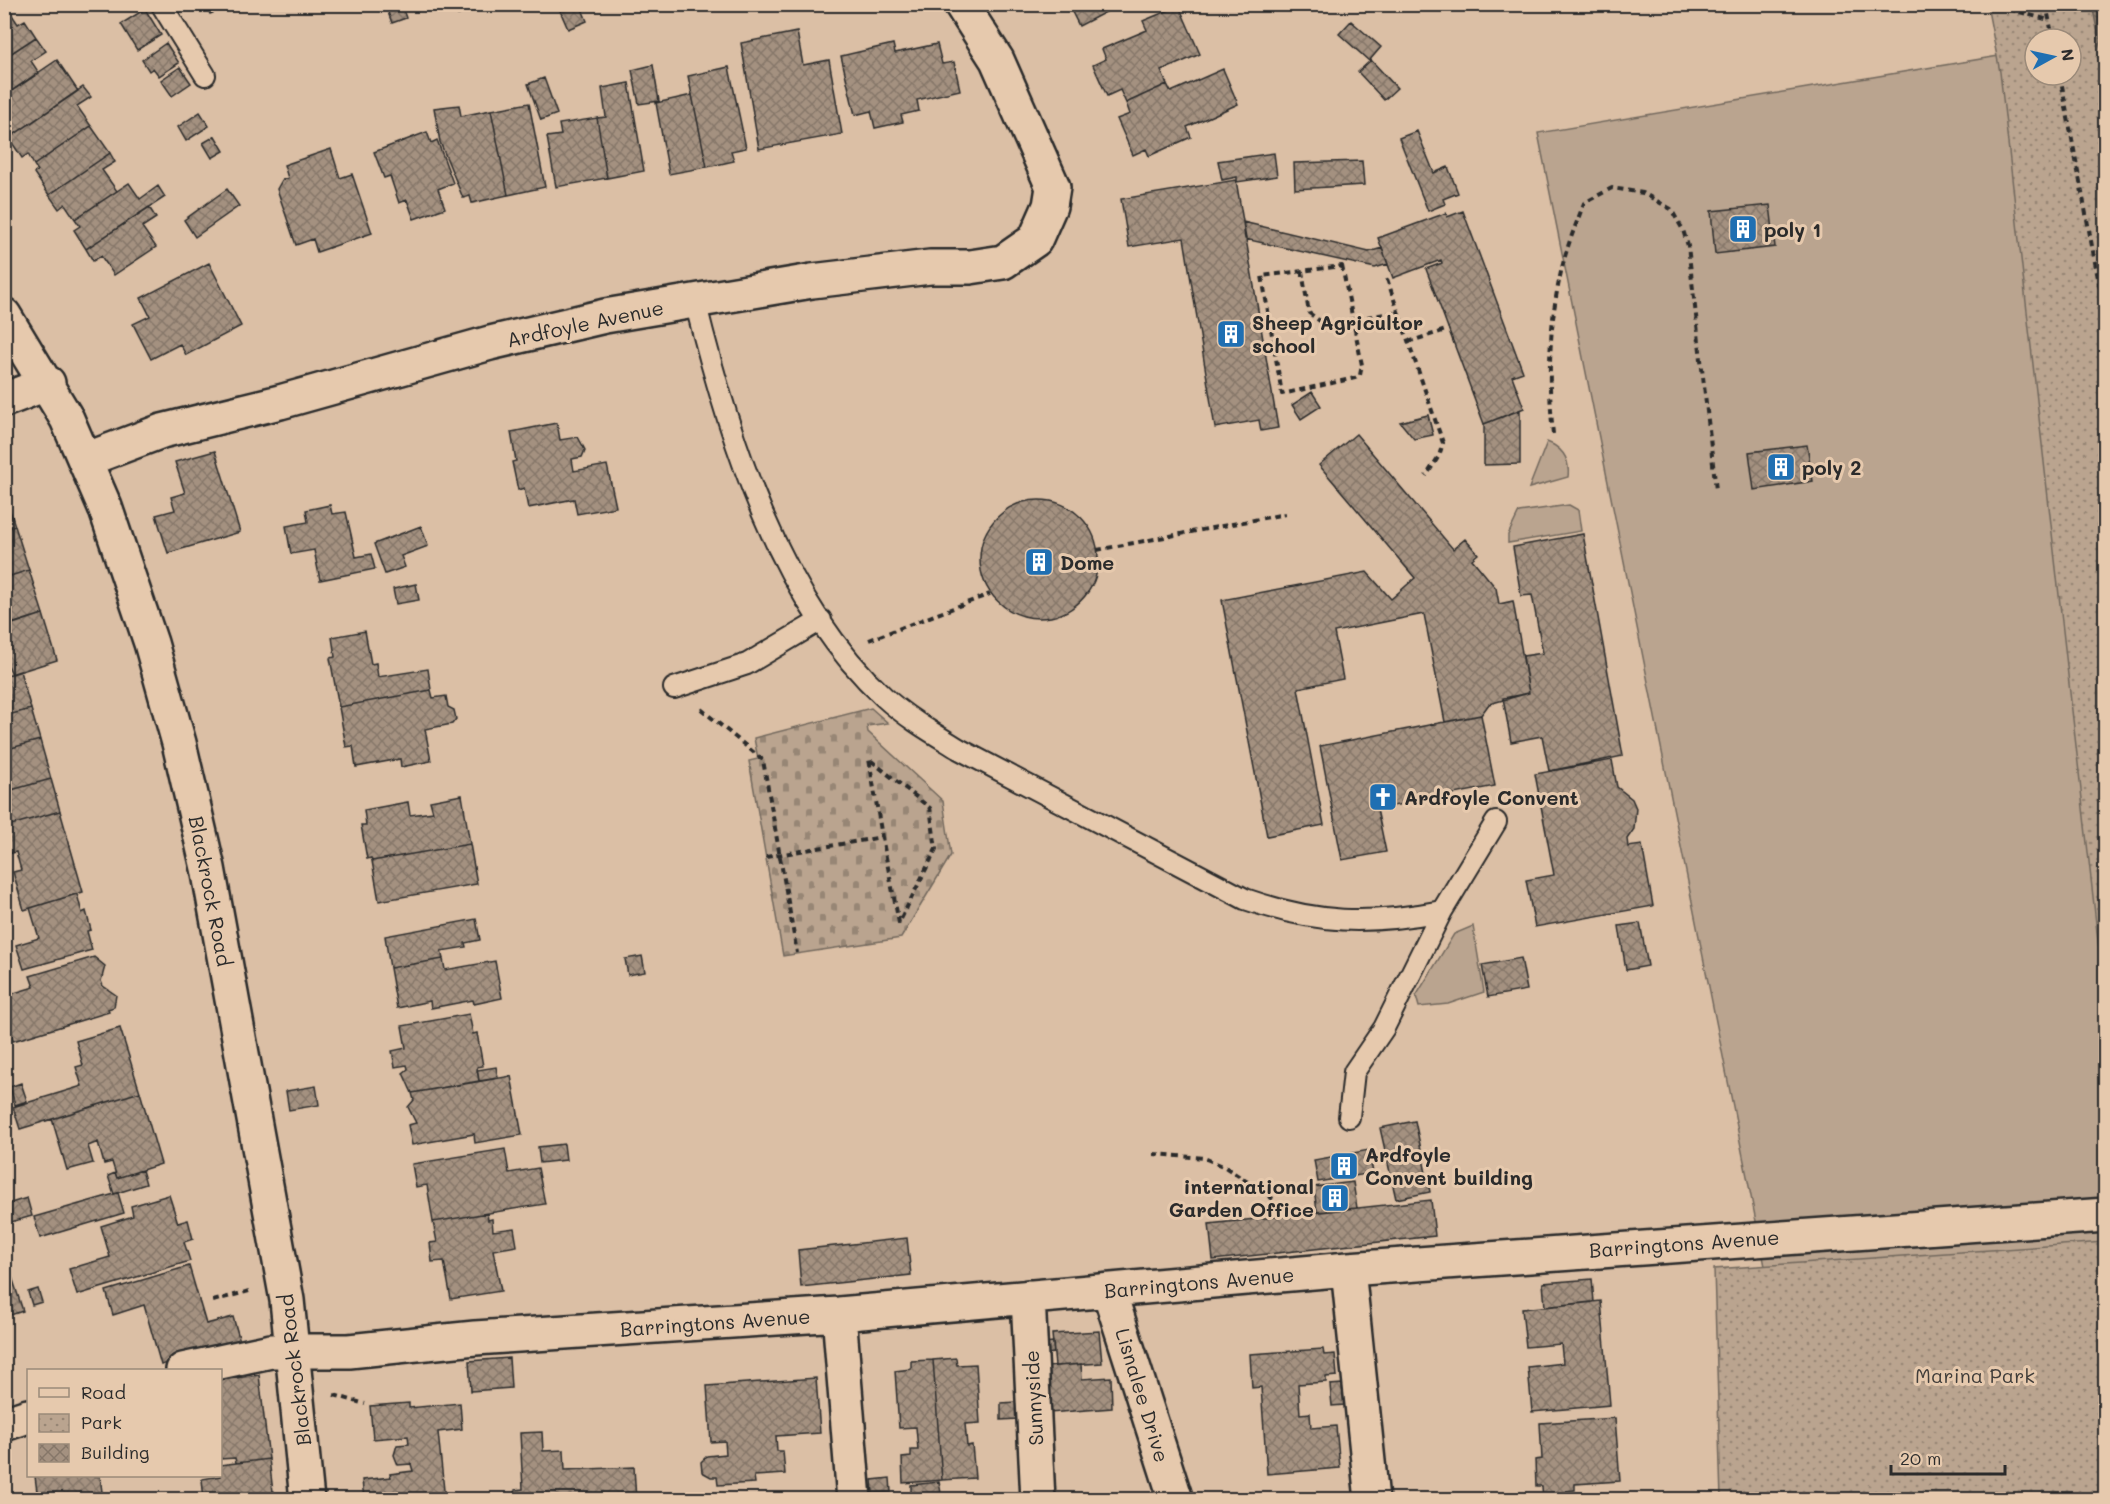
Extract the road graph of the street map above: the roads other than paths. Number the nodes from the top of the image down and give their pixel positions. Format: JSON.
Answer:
{"nodes":[{"id":1,"x":160,"y":4,"type":"edge"},
{"id":2,"x":961,"y":4,"type":"edge"},
{"id":3,"x":205,"y":75,"type":"dead end"},
{"id":4,"x":695,"y":301,"type":"junction"},
{"id":5,"x":4,"y":315,"type":"edge"},
{"id":6,"x":48,"y":383,"type":"junction"},
{"id":7,"x":4,"y":400,"type":"edge"},
{"id":8,"x":85,"y":460,"type":"junction"},
{"id":9,"x":821,"y":620,"type":"junction"},
{"id":10,"x":674,"y":688,"type":"road end"},
{"id":11,"x":1496,"y":822,"type":"dead end"},
{"id":12,"x":1442,"y":911,"type":"junction"},
{"id":13,"x":1349,"y":1117,"type":"dead end"},
{"id":14,"x":2106,"y":1215,"type":"edge"},
{"id":15,"x":1348,"y":1269,"type":"junction"},
{"id":16,"x":1109,"y":1291,"type":"junction"},
{"id":17,"x":1028,"y":1297,"type":"junction"},
{"id":18,"x":839,"y":1314,"type":"junction"},
{"id":19,"x":294,"y":1350,"type":"junction"},
{"id":20,"x":191,"y":1369,"type":"edge"},
{"id":21,"x":27,"y":1416,"type":"edge"},
{"id":22,"x":4,"y":1424,"type":"edge"},
{"id":23,"x":307,"y":1500,"type":"edge"},
{"id":24,"x":854,"y":1500,"type":"edge"},
{"id":25,"x":1038,"y":1500,"type":"edge"},
{"id":26,"x":1176,"y":1500,"type":"edge"},
{"id":27,"x":1372,"y":1500,"type":"edge"}],
"edges":[{"from":1,"to":3,"type":"lane"},
{"from":2,"to":4,"type":"street","name":"Ardfoyle Avenue"},
{"from":4,"to":8,"type":"street","name":"Ardfoyle Avenue"},
{"from":4,"to":9,"type":"lane"},
{"from":5,"to":6,"type":"street","name":"Blackrock Road"},
{"from":6,"to":7,"type":"street"},
{"from":6,"to":8,"type":"street","name":"Blackrock Road"},
{"from":8,"to":19,"type":"street","name":"Blackrock Road"},
{"from":9,"to":10,"type":"lane"},
{"from":9,"to":12,"type":"lane"},
{"from":11,"to":12,"type":"lane"},
{"from":12,"to":13,"type":"lane"},
{"from":14,"to":15,"type":"street","name":"Barringtons Avenue"},
{"from":15,"to":16,"type":"street","name":"Barringtons Avenue"},
{"from":15,"to":27,"type":"street"},
{"from":16,"to":17,"type":"street","name":"Barringtons Avenue"},
{"from":16,"to":26,"type":"street","name":"Lisnalee Drive"},
{"from":17,"to":18,"type":"street","name":"Barringtons Avenue"},
{"from":17,"to":25,"type":"street","name":"Sunnyside"},
{"from":18,"to":19,"type":"street","name":"Barringtons Avenue"},
{"from":18,"to":24,"type":"street"},
{"from":19,"to":20,"type":"street","name":"Barringtons Avenue"},
{"from":19,"to":23,"type":"street","name":"Blackrock Road"},
{"from":21,"to":22,"type":"street"}]}
